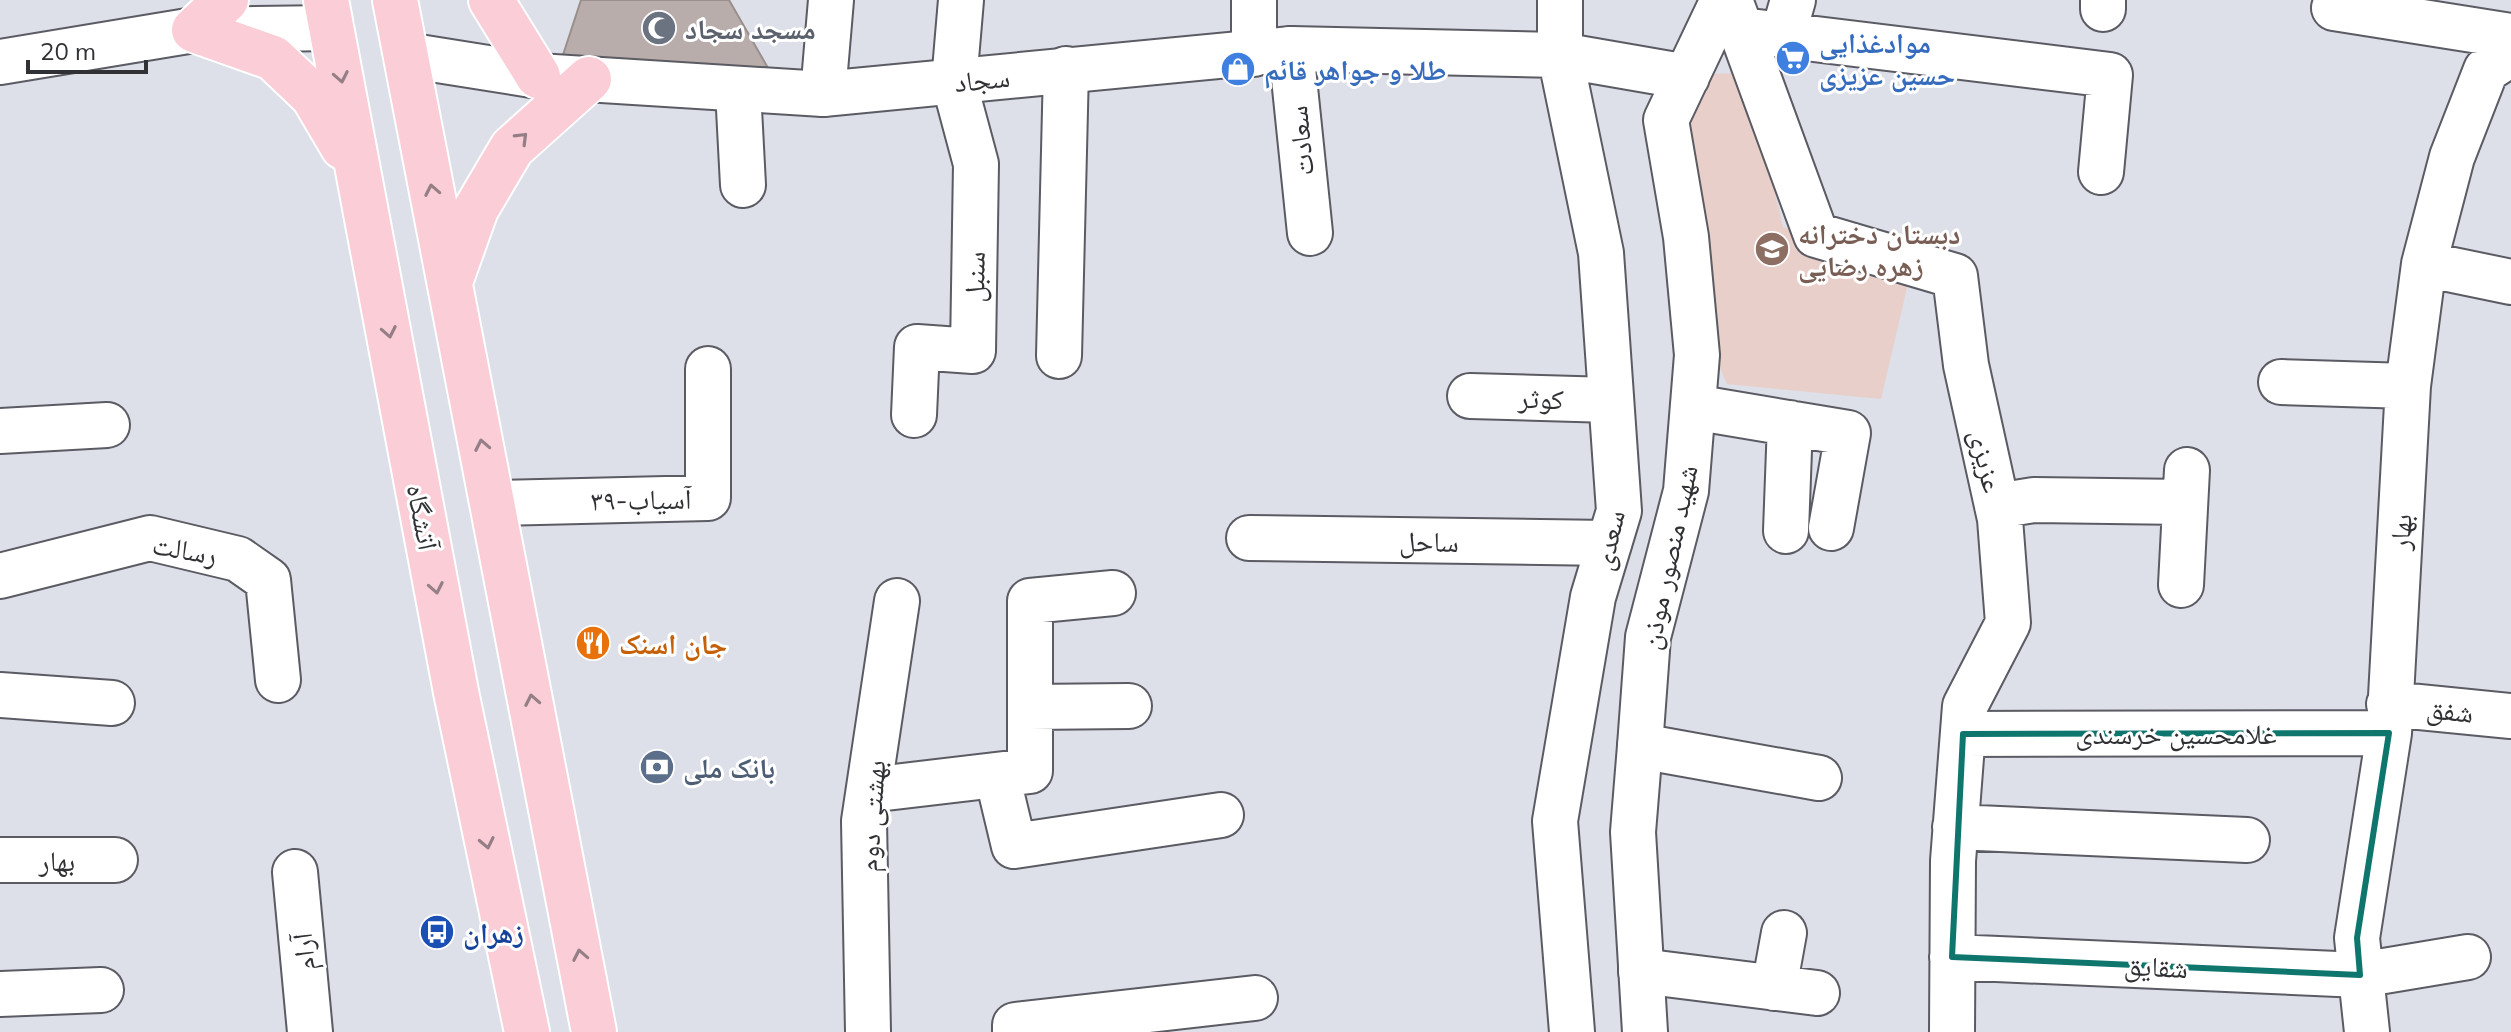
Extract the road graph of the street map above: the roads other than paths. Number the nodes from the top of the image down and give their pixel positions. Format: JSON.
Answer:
{"nodes":[{"id":1,"x":226,"y":0,"type":"edge"},
{"id":2,"x":395,"y":0,"type":"edge"},
{"id":3,"x":491,"y":0,"type":"edge"},
{"id":4,"x":831,"y":0,"type":"edge"},
{"id":5,"x":961,"y":0,"type":"edge"},
{"id":6,"x":1254,"y":0,"type":"edge"},
{"id":7,"x":1560,"y":0,"type":"edge"},
{"id":8,"x":2334,"y":8,"type":"dead end"},
{"id":9,"x":1754,"y":13,"type":"edge"},
{"id":10,"x":329,"y":14,"type":"edge"},
{"id":11,"x":194,"y":30,"type":"junction"},
{"id":12,"x":2511,"y":36,"type":"edge"},
{"id":13,"x":1272,"y":52,"type":"junction"},
{"id":14,"x":2511,"y":54,"type":"edge"},
{"id":15,"x":406,"y":55,"type":"junction"},
{"id":16,"x":1560,"y":55,"type":"junction"},
{"id":17,"x":0,"y":62,"type":"edge"},
{"id":18,"x":1066,"y":69,"type":"junction"},
{"id":19,"x":538,"y":76,"type":"junction"},
{"id":20,"x":1687,"y":77,"type":"junction"},
{"id":21,"x":589,"y":79,"type":"junction"},
{"id":22,"x":954,"y":82,"type":"junction"},
{"id":23,"x":738,"y":90,"type":"junction"},
{"id":24,"x":823,"y":94,"type":"junction"},
{"id":25,"x":2101,"y":172,"type":"dead end"},
{"id":26,"x":359,"y":173,"type":"junction"},
{"id":27,"x":743,"y":185,"type":"dead end"},
{"id":28,"x":1310,"y":233,"type":"dead end"},
{"id":29,"x":2424,"y":264,"type":"junction"},
{"id":30,"x":450,"y":282,"type":"junction"},
{"id":31,"x":2511,"y":282,"type":"edge"},
{"id":32,"x":1059,"y":356,"type":"dead end"},
{"id":33,"x":708,"y":369,"type":"dead end"},
{"id":34,"x":2281,"y":382,"type":"dead end"},
{"id":35,"x":2408,"y":386,"type":"junction"},
{"id":36,"x":1470,"y":396,"type":"dead end"},
{"id":37,"x":1611,"y":400,"type":"junction"},
{"id":38,"x":1693,"y":407,"type":"junction"},
{"id":39,"x":914,"y":415,"type":"dead end"},
{"id":40,"x":1790,"y":423,"type":"junction"},
{"id":41,"x":107,"y":425,"type":"dead end"},
{"id":42,"x":0,"y":431,"type":"edge"},
{"id":43,"x":493,"y":503,"type":"junction"},
{"id":44,"x":1997,"y":506,"type":"junction"},
{"id":45,"x":1831,"y":528,"type":"dead end"},
{"id":46,"x":1786,"y":531,"type":"dead end"},
{"id":47,"x":1249,"y":538,"type":"dead end"},
{"id":48,"x":1609,"y":543,"type":"junction"},
{"id":49,"x":0,"y":576,"type":"edge"},
{"id":50,"x":2181,"y":585,"type":"dead end"},
{"id":51,"x":1113,"y":593,"type":"dead end"},
{"id":52,"x":897,"y":601,"type":"dead end"},
{"id":53,"x":278,"y":680,"type":"dead end"},
{"id":54,"x":0,"y":695,"type":"edge"},
{"id":55,"x":112,"y":703,"type":"dead end"},
{"id":56,"x":1129,"y":706,"type":"dead end"},
{"id":57,"x":1030,"y":707,"type":"junction"},
{"id":58,"x":2511,"y":716,"type":"edge"},
{"id":59,"x":2389,"y":719,"type":"junction"},
{"id":60,"x":1963,"y":734,"type":"junction"},
{"id":61,"x":1640,"y":746,"type":"junction"},
{"id":62,"x":997,"y":775,"type":"junction"},
{"id":63,"x":1819,"y":778,"type":"dead end"},
{"id":64,"x":869,"y":790,"type":"junction"},
{"id":65,"x":1221,"y":815,"type":"dead end"},
{"id":66,"x":1955,"y":827,"type":"junction"},
{"id":67,"x":2247,"y":840,"type":"dead end"},
{"id":68,"x":0,"y":860,"type":"edge"},
{"id":69,"x":115,"y":860,"type":"dead end"},
{"id":70,"x":295,"y":872,"type":"dead end"},
{"id":71,"x":1784,"y":933,"type":"dead end"},
{"id":72,"x":1952,"y":957,"type":"junction"},
{"id":73,"x":2468,"y":957,"type":"dead end"},
{"id":74,"x":1641,"y":971,"type":"junction"},
{"id":75,"x":2360,"y":975,"type":"junction"},
{"id":76,"x":1774,"y":988,"type":"junction"},
{"id":77,"x":101,"y":990,"type":"dead end"},
{"id":78,"x":1817,"y":993,"type":"dead end"},
{"id":79,"x":0,"y":994,"type":"edge"},
{"id":80,"x":1255,"y":998,"type":"dead end"},
{"id":81,"x":310,"y":1032,"type":"edge"},
{"id":82,"x":527,"y":1032,"type":"edge"},
{"id":83,"x":594,"y":1032,"type":"edge"},
{"id":84,"x":868,"y":1032,"type":"edge"},
{"id":85,"x":1015,"y":1032,"type":"edge"},
{"id":86,"x":1572,"y":1032,"type":"edge"},
{"id":87,"x":1645,"y":1032,"type":"edge"},
{"id":88,"x":1952,"y":1032,"type":"edge"},
{"id":89,"x":2367,"y":1032,"type":"edge"}],
"edges":[{"from":1,"to":11,"type":"main road"},
{"from":2,"to":15,"type":"main road"},
{"from":3,"to":19,"type":"main road"},
{"from":4,"to":24,"type":"street"},
{"from":5,"to":22,"type":"street"},
{"from":6,"to":13,"type":"street","name":"سعادت"},
{"from":7,"to":16,"type":"street","name":"سعدی"},
{"from":8,"to":12,"type":"street"},
{"from":9,"to":20,"type":"street","name":"شهید منصور موذن"},
{"from":9,"to":25,"type":"street"},
{"from":9,"to":44,"type":"street","name":"عزیزی"},
{"from":10,"to":11,"type":"street"},
{"from":10,"to":15,"type":"main road"},
{"from":10,"to":26,"type":"main road","name":"آتشگاه","one_way":true},
{"from":11,"to":17,"type":"street"},
{"from":11,"to":26,"type":"main road"},
{"from":13,"to":16,"type":"street","name":"سجاد"},
{"from":13,"to":18,"type":"street","name":"سجاد"},
{"from":13,"to":28,"type":"street","name":"سعادت"},
{"from":14,"to":29,"type":"street","name":"بهار"},
{"from":15,"to":19,"type":"street","name":"سجاد"},
{"from":30,"to":15,"type":"main road","one_way":true},
{"from":16,"to":20,"type":"street","name":"سجاد"},
{"from":16,"to":37,"type":"street","name":"سعدی"},
{"from":18,"to":22,"type":"street","name":"سجاد"},
{"from":18,"to":32,"type":"street"},
{"from":19,"to":21,"type":"street","name":"سجاد"},
{"from":20,"to":38,"type":"street","name":"شهید منصور موذن"},
{"from":21,"to":23,"type":"street","name":"سجاد"},
{"from":30,"to":21,"type":"main road","one_way":true},
{"from":22,"to":24,"type":"street","name":"سجاد"},
{"from":22,"to":39,"type":"street","name":"سنبل"},
{"from":23,"to":24,"type":"street","name":"سجاد"},
{"from":23,"to":27,"type":"street"},
{"from":26,"to":82,"type":"main road","name":"آتشگاه","one_way":true},
{"from":29,"to":31,"type":"street"},
{"from":29,"to":35,"type":"street","name":"بهار"},
{"from":43,"to":30,"type":"main road","one_way":true},
{"from":33,"to":43,"type":"street","name":"۳۹-آسیاب"},
{"from":34,"to":35,"type":"street"},
{"from":35,"to":59,"type":"street","name":"بهار"},
{"from":36,"to":37,"type":"street","name":"کوثر"},
{"from":37,"to":48,"type":"street","name":"سعدی"},
{"from":38,"to":40,"type":"street"},
{"from":38,"to":61,"type":"street","name":"شهید منصور موذن"},
{"from":40,"to":45,"type":"street"},
{"from":40,"to":46,"type":"street"},
{"from":41,"to":42,"type":"street"},
{"from":83,"to":43,"type":"main road","one_way":true},
{"from":44,"to":50,"type":"street"},
{"from":44,"to":60,"type":"street","name":"عزیزی"},
{"from":47,"to":48,"type":"street","name":"ساحل"},
{"from":48,"to":86,"type":"street","name":"سعدی"},
{"from":49,"to":53,"type":"street","name":"رسالت"},
{"from":51,"to":57,"type":"street"},
{"from":52,"to":64,"type":"street","name":"بهشتی دوم"},
{"from":54,"to":55,"type":"street"},
{"from":56,"to":57,"type":"street"},
{"from":57,"to":62,"type":"street"},
{"from":58,"to":59,"type":"street","name":"شفق"},
{"from":59,"to":60,"type":"street","name":"غلامحسین خرسندی"},
{"from":59,"to":75,"type":"street","name":"بهار"},
{"from":60,"to":66,"type":"street","name":"عزیزی"},
{"from":61,"to":63,"type":"street"},
{"from":61,"to":74,"type":"street","name":"شهید منصور موذن"},
{"from":62,"to":64,"type":"street"},
{"from":62,"to":65,"type":"street"},
{"from":64,"to":84,"type":"street","name":"بهشتی دوم"},
{"from":66,"to":67,"type":"street"},
{"from":66,"to":72,"type":"street","name":"عزیزی"},
{"from":68,"to":69,"type":"street","name":"بهار"},
{"from":70,"to":81,"type":"street","name":"آرام"},
{"from":71,"to":76,"type":"street"},
{"from":72,"to":75,"type":"street","name":"شقایق"},
{"from":72,"to":88,"type":"street","name":"عزیزی"},
{"from":73,"to":75,"type":"street","name":"شقایق"},
{"from":74,"to":76,"type":"street"},
{"from":74,"to":87,"type":"street","name":"شهید منصور موذن"},
{"from":75,"to":89,"type":"street","name":"بهار"},
{"from":76,"to":78,"type":"street"},
{"from":77,"to":79,"type":"street"},
{"from":80,"to":85,"type":"street"}]}
